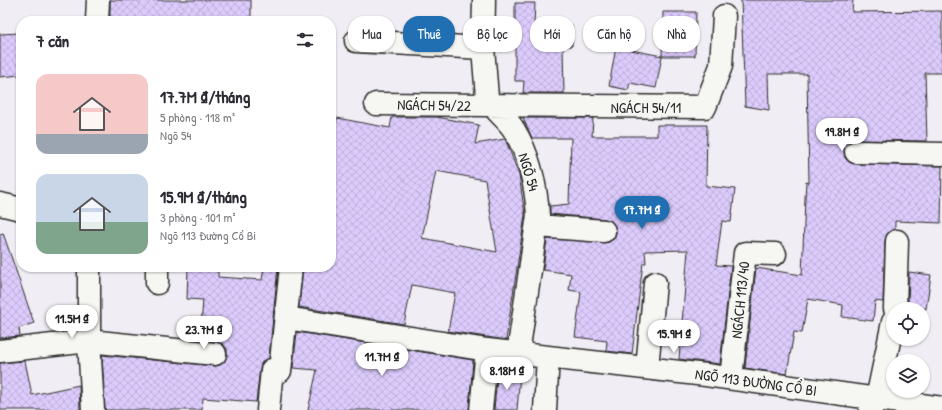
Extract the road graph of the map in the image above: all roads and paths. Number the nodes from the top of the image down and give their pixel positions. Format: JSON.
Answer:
{"nodes":[{"id":1,"x":98,"y":0,"type":"edge"},
{"id":2,"x":484,"y":0,"type":"edge"},
{"id":3,"x":97,"y":16,"type":"edge"},
{"id":4,"x":484,"y":16,"type":"edge"},
{"id":5,"x":724,"y":16,"type":"dead end"},
{"id":6,"x":395,"y":43,"type":"edge"},
{"id":7,"x":463,"y":47,"type":"edge"},
{"id":8,"x":483,"y":52,"type":"edge"},
{"id":9,"x":376,"y":104,"type":"dead end"},
{"id":10,"x":493,"y":106,"type":"junction"},
{"id":11,"x":856,"y":152,"type":"dead end"},
{"id":12,"x":942,"y":154,"type":"edge"},
{"id":13,"x":0,"y":204,"type":"edge"},
{"id":14,"x":16,"y":208,"type":"edge"},
{"id":15,"x":537,"y":226,"type":"junction"},
{"id":16,"x":604,"y":231,"type":"dead end"},
{"id":17,"x":897,"y":241,"type":"dead end"},
{"id":18,"x":775,"y":254,"type":"dead end"},
{"id":19,"x":89,"y":272,"type":"edge"},
{"id":20,"x":291,"y":272,"type":"edge"},
{"id":21,"x":655,"y":283,"type":"dead end"},
{"id":22,"x":895,"y":302,"type":"edge"},
{"id":23,"x":286,"y":318,"type":"junction"},
{"id":24,"x":89,"y":341,"type":"junction"},
{"id":25,"x":887,"y":346,"type":"edge"},
{"id":26,"x":487,"y":350,"type":"junction"},
{"id":27,"x":0,"y":351,"type":"edge"},
{"id":28,"x":215,"y":354,"type":"dead end"},
{"id":29,"x":518,"y":354,"type":"junction"},
{"id":30,"x":548,"y":357,"type":"junction"},
{"id":31,"x":647,"y":368,"type":"junction"},
{"id":32,"x":731,"y":378,"type":"junction"},
{"id":33,"x":874,"y":404,"type":"edge"},
{"id":34,"x":942,"y":408,"type":"edge"},
{"id":35,"x":93,"y":410,"type":"edge"},
{"id":36,"x":268,"y":410,"type":"edge"},
{"id":37,"x":481,"y":410,"type":"edge"},
{"id":38,"x":545,"y":410,"type":"edge"}],
"edges":[{"from":1,"to":3,"type":"street"},
{"from":2,"to":4,"type":"street","name":"NGÕ 54"},
{"from":5,"to":10,"type":"street","name":"NGÁCH 54/11"},
{"from":6,"to":7,"type":"street"},
{"from":8,"to":10,"type":"street","name":"NGÕ 54"},
{"from":9,"to":10,"type":"street","name":"NGÁCH 54/22"},
{"from":10,"to":15,"type":"street","name":"NGÕ 54"},
{"from":11,"to":12,"type":"street"},
{"from":13,"to":14,"type":"street"},
{"from":15,"to":16,"type":"street"},
{"from":15,"to":29,"type":"street","name":"NGÕ 54"},
{"from":17,"to":22,"type":"street"},
{"from":18,"to":32,"type":"street","name":"NGÁCH 113/40"},
{"from":19,"to":24,"type":"street"},
{"from":20,"to":23,"type":"street"},
{"from":21,"to":31,"type":"street"},
{"from":23,"to":26,"type":"street","name":"NGÕ 113 ĐƯỜNG CỔ BI"},
{"from":23,"to":36,"type":"street"},
{"from":24,"to":27,"type":"street"},
{"from":24,"to":28,"type":"street"},
{"from":24,"to":35,"type":"street"},
{"from":25,"to":33,"type":"street"},
{"from":26,"to":29,"type":"street","name":"NGÕ 113 ĐƯỜNG CỔ BI"},
{"from":26,"to":37,"type":"street"},
{"from":29,"to":30,"type":"street","name":"NGÕ 113 ĐƯỜNG CỔ BI"},
{"from":30,"to":31,"type":"street","name":"NGÕ 113 ĐƯỜNG CỔ BI"},
{"from":30,"to":38,"type":"street"},
{"from":31,"to":32,"type":"street","name":"NGÕ 113 ĐƯỜNG CỔ BI"},
{"from":32,"to":33,"type":"street","name":"NGÕ 113 ĐƯỜNG CỔ BI"},
{"from":33,"to":34,"type":"street","name":"NGÕ 113 ĐƯỜNG CỔ BI"}]}
